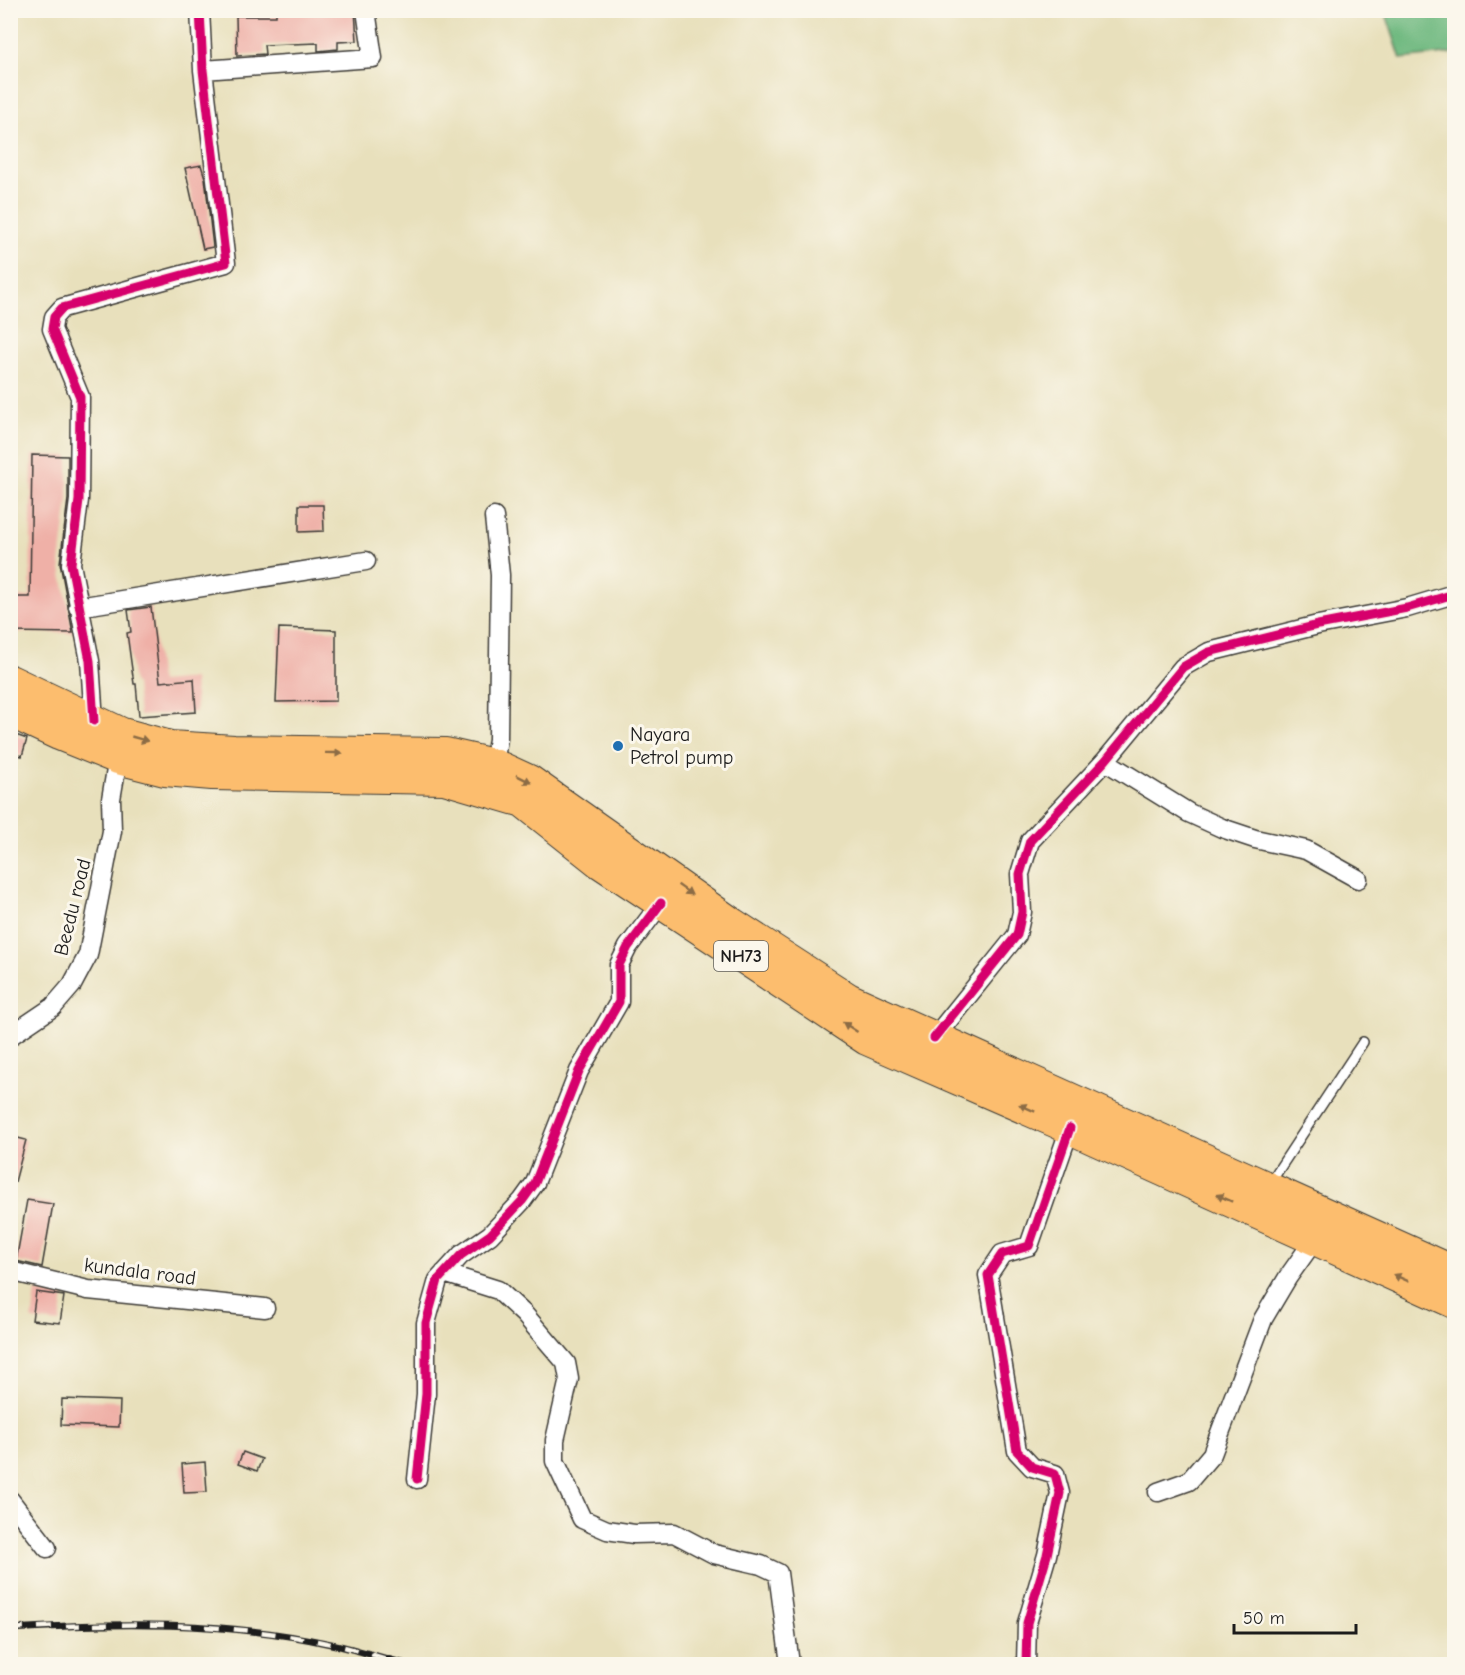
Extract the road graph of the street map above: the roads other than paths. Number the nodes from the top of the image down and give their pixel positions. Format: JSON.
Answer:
{"nodes":[{"id":1,"x":200,"y":10,"type":"edge"},
{"id":2,"x":366,"y":10,"type":"edge"},
{"id":3,"x":203,"y":70,"type":"junction"},
{"id":4,"x":494,"y":517,"type":"dead end"},
{"id":5,"x":366,"y":561,"type":"dead end"},
{"id":6,"x":1455,"y":594,"type":"edge"},
{"id":7,"x":78,"y":607,"type":"junction"},
{"id":8,"x":10,"y":681,"type":"edge"},
{"id":9,"x":10,"y":711,"type":"edge"},
{"id":10,"x":94,"y":721,"type":"junction"},
{"id":11,"x":118,"y":758,"type":"junction"},
{"id":12,"x":1105,"y":760,"type":"junction"},
{"id":13,"x":494,"y":765,"type":"junction"},
{"id":14,"x":1358,"y":879,"type":"dead end"},
{"id":15,"x":661,"y":903,"type":"junction"},
{"id":16,"x":10,"y":1036,"type":"edge"},
{"id":17,"x":934,"y":1038,"type":"junction"},
{"id":18,"x":1363,"y":1042,"type":"dead end"},
{"id":19,"x":1070,"y":1128,"type":"junction"},
{"id":20,"x":1267,"y":1187,"type":"junction"},
{"id":21,"x":1315,"y":1239,"type":"junction"},
{"id":22,"x":10,"y":1270,"type":"edge"},
{"id":23,"x":1455,"y":1272,"type":"edge"},
{"id":24,"x":444,"y":1273,"type":"junction"},
{"id":25,"x":1455,"y":1302,"type":"edge"},
{"id":26,"x":265,"y":1308,"type":"dead end"},
{"id":27,"x":417,"y":1479,"type":"dead end"},
{"id":28,"x":1158,"y":1491,"type":"dead end"},
{"id":29,"x":10,"y":1500,"type":"edge"},
{"id":30,"x":47,"y":1548,"type":"dead end"},
{"id":31,"x":790,"y":1665,"type":"edge"},
{"id":32,"x":1026,"y":1665,"type":"edge"}],
"edges":[{"from":1,"to":3,"type":"street"},
{"from":2,"to":3,"type":"street"},
{"from":3,"to":7,"type":"street"},
{"from":4,"to":13,"type":"street"},
{"from":5,"to":7,"type":"street"},
{"from":6,"to":12,"type":"street"},
{"from":7,"to":10,"type":"street"},
{"from":8,"to":10,"type":"highway","number":"NH73"},
{"from":9,"to":11,"type":"highway","number":"NH73"},
{"from":10,"to":13,"type":"highway","number":"NH73","one_way":true},
{"from":11,"to":15,"type":"highway","number":"NH73"},
{"from":11,"to":16,"type":"street","name":"Beedu road"},
{"from":12,"to":14,"type":"street"},
{"from":12,"to":17,"type":"street"},
{"from":13,"to":17,"type":"highway","number":"NH73","one_way":true},
{"from":19,"to":15,"type":"highway","number":"NH73","one_way":true},
{"from":15,"to":24,"type":"street"},
{"from":17,"to":20,"type":"highway","number":"NH73"},
{"from":18,"to":20,"type":"lane"},
{"from":21,"to":19,"type":"highway","number":"NH73","one_way":true},
{"from":19,"to":32,"type":"street"},
{"from":20,"to":23,"type":"highway","number":"NH73"},
{"from":25,"to":21,"type":"highway","number":"NH73","one_way":true},
{"from":21,"to":28,"type":"street"},
{"from":22,"to":26,"type":"street","name":"kundala road"},
{"from":24,"to":27,"type":"street"},
{"from":24,"to":31,"type":"street"},
{"from":29,"to":30,"type":"street"}]}
